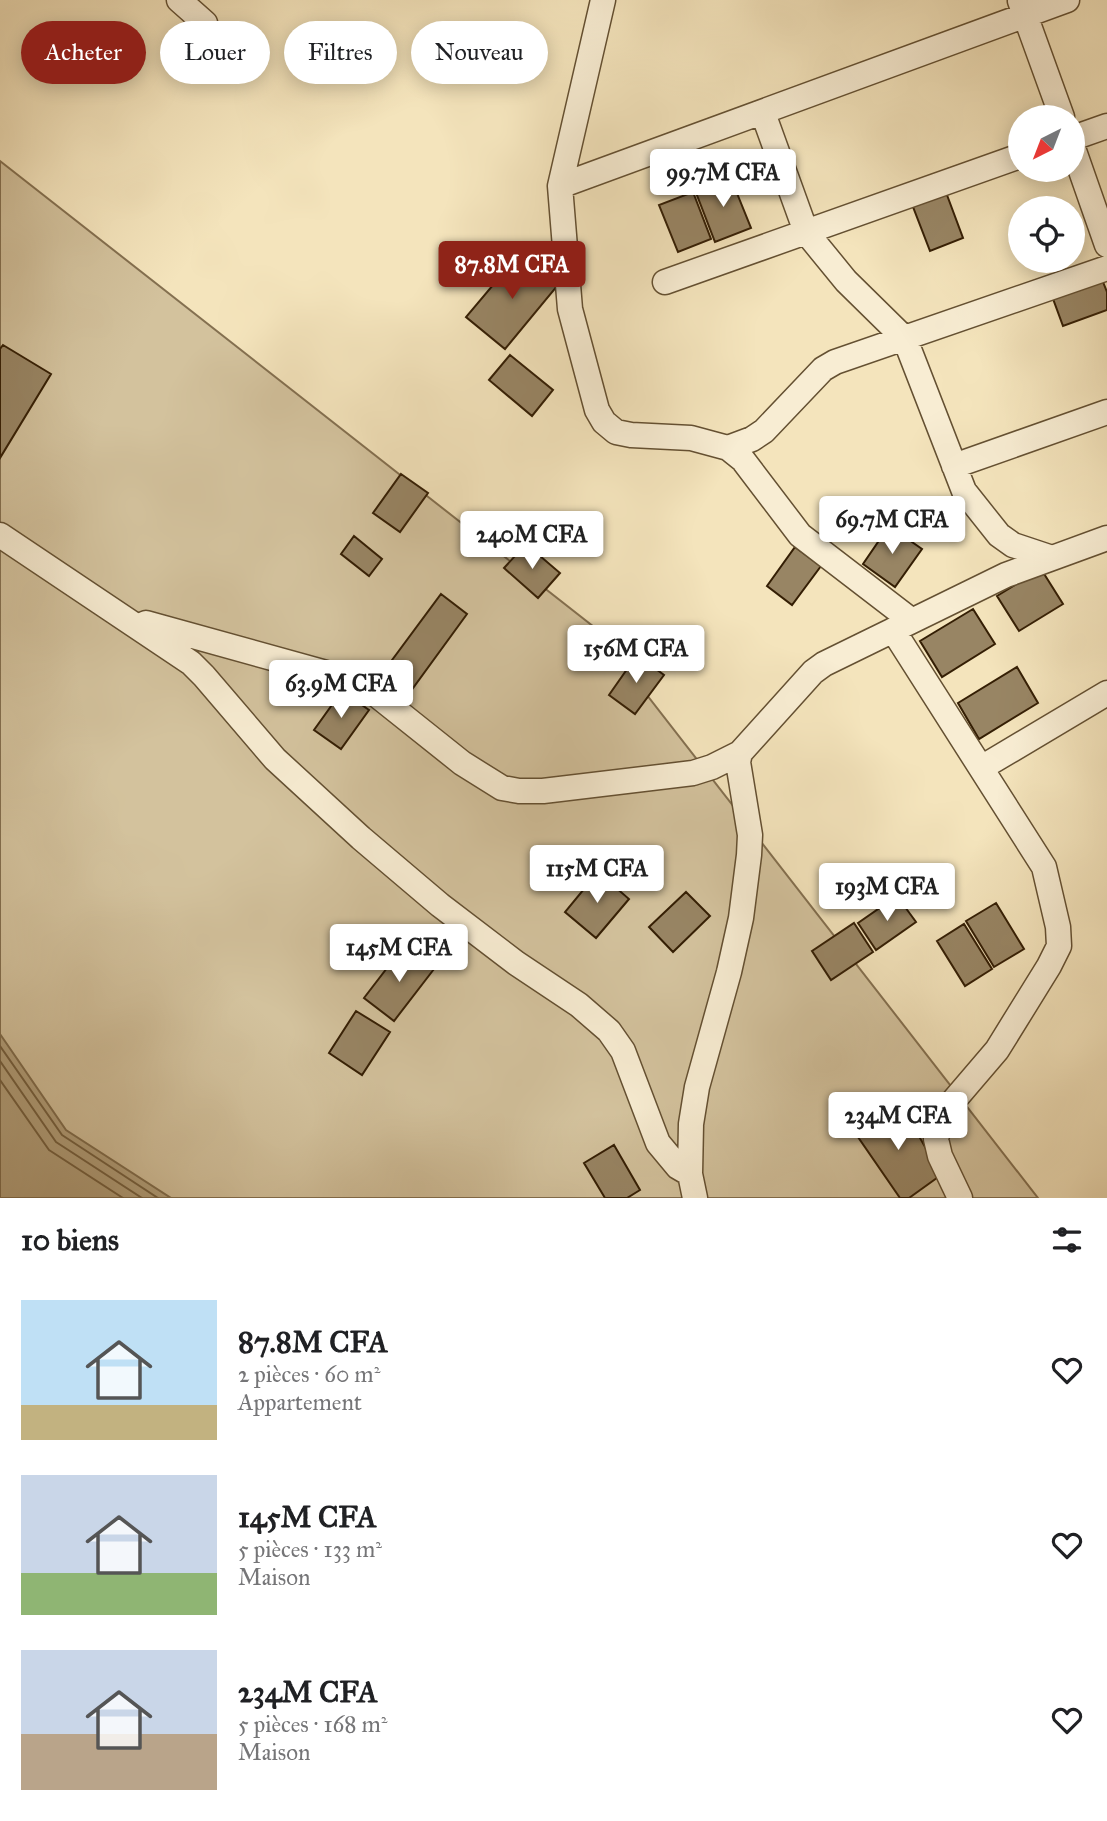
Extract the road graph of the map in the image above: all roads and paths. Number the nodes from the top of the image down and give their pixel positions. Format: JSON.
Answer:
{"nodes":[{"id":1,"x":179,"y":0,"type":"edge"},
{"id":2,"x":603,"y":0,"type":"edge"},
{"id":3,"x":1067,"y":0,"type":"edge"},
{"id":4,"x":1023,"y":8,"type":"edge"},
{"id":5,"x":203,"y":21,"type":"edge"},
{"id":6,"x":1058,"y":105,"type":"edge"},
{"id":7,"x":762,"y":113,"type":"junction"},
{"id":8,"x":1107,"y":126,"type":"edge"},
{"id":9,"x":1085,"y":134,"type":"edge"},
{"id":10,"x":1008,"y":160,"type":"edge"},
{"id":11,"x":1085,"y":182,"type":"edge"},
{"id":12,"x":560,"y":186,"type":"junction"},
{"id":13,"x":806,"y":232,"type":"junction"},
{"id":14,"x":1107,"y":245,"type":"edge"},
{"id":15,"x":1107,"y":268,"type":"edge"},
{"id":16,"x":665,"y":282,"type":"dead end"},
{"id":17,"x":905,"y":339,"type":"junction"},
{"id":18,"x":1107,"y":412,"type":"edge"},
{"id":19,"x":728,"y":448,"type":"junction"},
{"id":20,"x":954,"y":466,"type":"junction"},
{"id":21,"x":0,"y":535,"type":"edge"},
{"id":22,"x":1107,"y":538,"type":"edge"},
{"id":23,"x":1052,"y":558,"type":"junction"},
{"id":24,"x":125,"y":617,"type":"junction"},
{"id":25,"x":902,"y":625,"type":"junction"},
{"id":26,"x":1107,"y":693,"type":"edge"},
{"id":27,"x":740,"y":753,"type":"junction"},
{"id":28,"x":981,"y":768,"type":"junction"},
{"id":29,"x":690,"y":1174,"type":"junction"},
{"id":30,"x":695,"y":1198,"type":"edge"},
{"id":31,"x":960,"y":1198,"type":"edge"}],
"edges":[{"from":1,"to":5,"type":"street"},
{"from":2,"to":12,"type":"street"},
{"from":3,"to":4,"type":"street"},
{"from":4,"to":6,"type":"street"},
{"from":4,"to":7,"type":"street"},
{"from":7,"to":12,"type":"street"},
{"from":7,"to":13,"type":"street"},
{"from":8,"to":9,"type":"street"},
{"from":10,"to":13,"type":"street"},
{"from":11,"to":14,"type":"street"},
{"from":12,"to":19,"type":"street"},
{"from":13,"to":16,"type":"street"},
{"from":13,"to":17,"type":"street"},
{"from":15,"to":17,"type":"street"},
{"from":17,"to":19,"type":"street"},
{"from":17,"to":20,"type":"street"},
{"from":18,"to":20,"type":"street"},
{"from":19,"to":25,"type":"street"},
{"from":20,"to":23,"type":"street"},
{"from":21,"to":24,"type":"street"},
{"from":22,"to":23,"type":"street"},
{"from":23,"to":25,"type":"street"},
{"from":24,"to":27,"type":"street"},
{"from":24,"to":29,"type":"street"},
{"from":25,"to":27,"type":"street"},
{"from":25,"to":28,"type":"street"},
{"from":26,"to":28,"type":"street"},
{"from":27,"to":29,"type":"street"},
{"from":28,"to":31,"type":"street"},
{"from":29,"to":30,"type":"street"}]}
